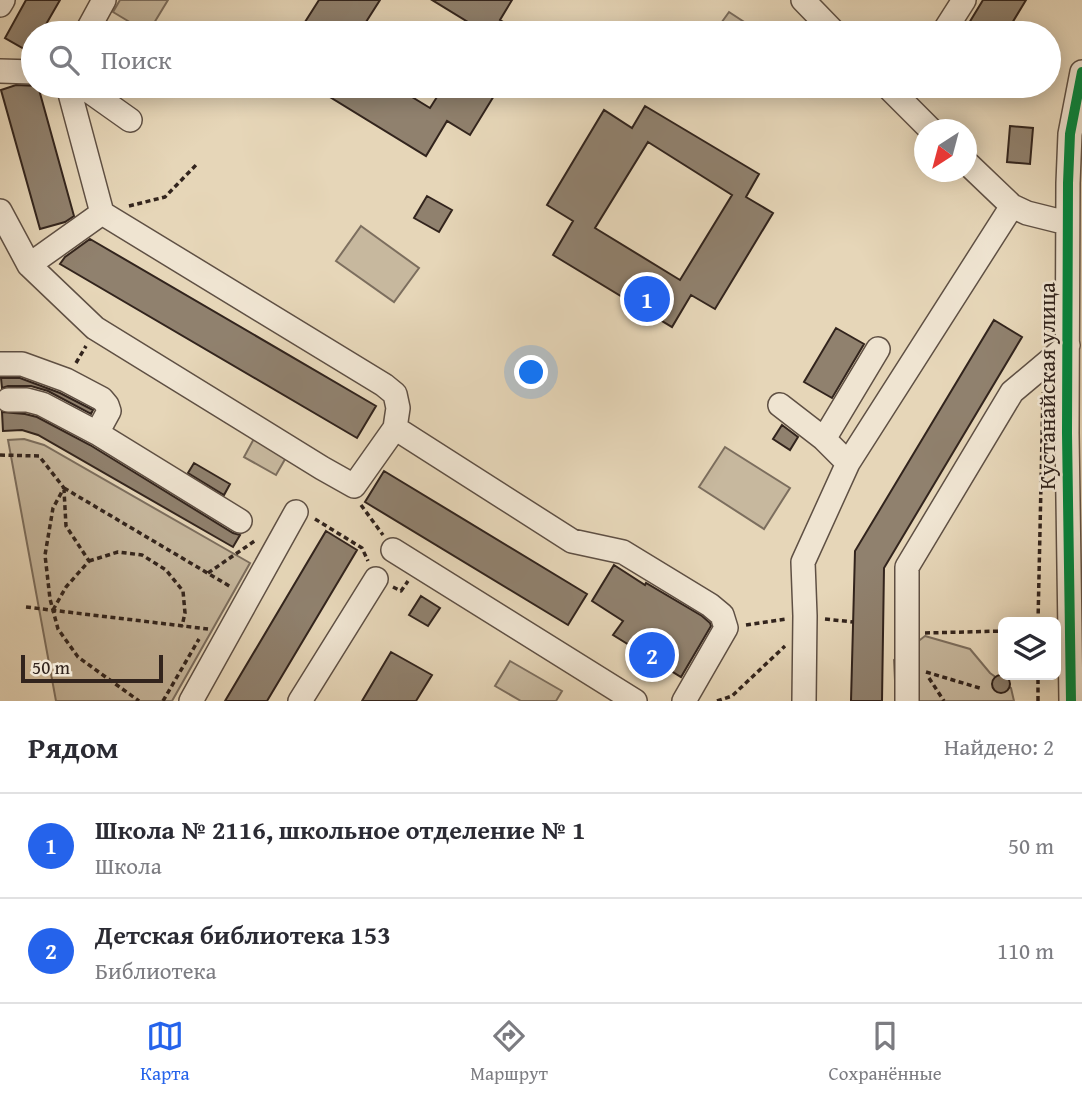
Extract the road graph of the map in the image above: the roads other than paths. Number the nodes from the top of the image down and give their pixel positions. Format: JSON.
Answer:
{"nodes":[{"id":1,"x":3,"y":0,"type":"edge"},
{"id":2,"x":104,"y":0,"type":"edge"},
{"id":3,"x":803,"y":0,"type":"edge"},
{"id":4,"x":964,"y":0,"type":"edge"},
{"id":5,"x":0,"y":5,"type":"edge"},
{"id":6,"x":93,"y":21,"type":"edge"},
{"id":7,"x":823,"y":21,"type":"edge"},
{"id":8,"x":951,"y":21,"type":"edge"},
{"id":9,"x":0,"y":71,"type":"edge"},
{"id":10,"x":21,"y":72,"type":"edge"},
{"id":11,"x":1082,"y":72,"type":"edge"},
{"id":12,"x":71,"y":98,"type":"edge"},
{"id":13,"x":99,"y":98,"type":"edge"},
{"id":14,"x":906,"y":98,"type":"edge"},
{"id":15,"x":922,"y":119,"type":"edge"},
{"id":16,"x":130,"y":120,"type":"dead end"},
{"id":17,"x":977,"y":173,"type":"edge"},
{"id":18,"x":1012,"y":206,"type":"junction"},
{"id":19,"x":0,"y":211,"type":"edge"},
{"id":20,"x":102,"y":213,"type":"junction"},
{"id":21,"x":1067,"y":223,"type":"junction"},
{"id":22,"x":1075,"y":256,"type":"edge"},
{"id":23,"x":29,"y":265,"type":"junction"},
{"id":24,"x":1068,"y":345,"type":"junction"},
{"id":25,"x":878,"y":349,"type":"dead end"},
{"id":26,"x":0,"y":365,"type":"edge"},
{"id":27,"x":8,"y":400,"type":"dead end"},
{"id":28,"x":780,"y":405,"type":"dead end"},
{"id":29,"x":395,"y":428,"type":"junction"},
{"id":30,"x":97,"y":433,"type":"junction"},
{"id":31,"x":1075,"y":436,"type":"edge"},
{"id":32,"x":824,"y":439,"type":"junction"},
{"id":33,"x":848,"y":463,"type":"junction"},
{"id":34,"x":296,"y":512,"type":"road end"},
{"id":35,"x":240,"y":522,"type":"dead end"},
{"id":36,"x":393,"y":550,"type":"road end"},
{"id":37,"x":376,"y":579,"type":"road end"},
{"id":38,"x":191,"y":701,"type":"edge"},
{"id":39,"x":300,"y":701,"type":"edge"},
{"id":40,"x":635,"y":701,"type":"edge"},
{"id":41,"x":684,"y":701,"type":"edge"},
{"id":42,"x":804,"y":701,"type":"edge"},
{"id":43,"x":906,"y":701,"type":"edge"},
{"id":44,"x":1071,"y":701,"type":"edge"}],
"edges":[{"from":1,"to":5,"type":"street"},
{"from":2,"to":6,"type":"street"},
{"from":3,"to":7,"type":"street"},
{"from":4,"to":8,"type":"street"},
{"from":9,"to":10,"type":"street"},
{"from":11,"to":21,"type":"street","name":"Кустанайская улица"},
{"from":12,"to":20,"type":"street"},
{"from":13,"to":16,"type":"street"},
{"from":14,"to":15,"type":"street"},
{"from":17,"to":18,"type":"street"},
{"from":18,"to":21,"type":"street"},
{"from":18,"to":33,"type":"street"},
{"from":19,"to":23,"type":"street"},
{"from":20,"to":23,"type":"street"},
{"from":20,"to":29,"type":"street"},
{"from":21,"to":22,"type":"street","name":"Кустанайская улица"},
{"from":22,"to":24,"type":"street","name":"Кустанайская улица"},
{"from":23,"to":29,"type":"street"},
{"from":24,"to":31,"type":"street","name":"Кустанайская улица"},
{"from":24,"to":43,"type":"street"},
{"from":25,"to":32,"type":"street"},
{"from":26,"to":30,"type":"street"},
{"from":27,"to":30,"type":"street"},
{"from":28,"to":32,"type":"street"},
{"from":29,"to":41,"type":"street"},
{"from":30,"to":35,"type":"street"},
{"from":31,"to":44,"type":"street","name":"Кустанайская улица"},
{"from":32,"to":33,"type":"street"},
{"from":33,"to":42,"type":"street"},
{"from":34,"to":38,"type":"street"},
{"from":36,"to":40,"type":"street"},
{"from":37,"to":39,"type":"street"}]}
